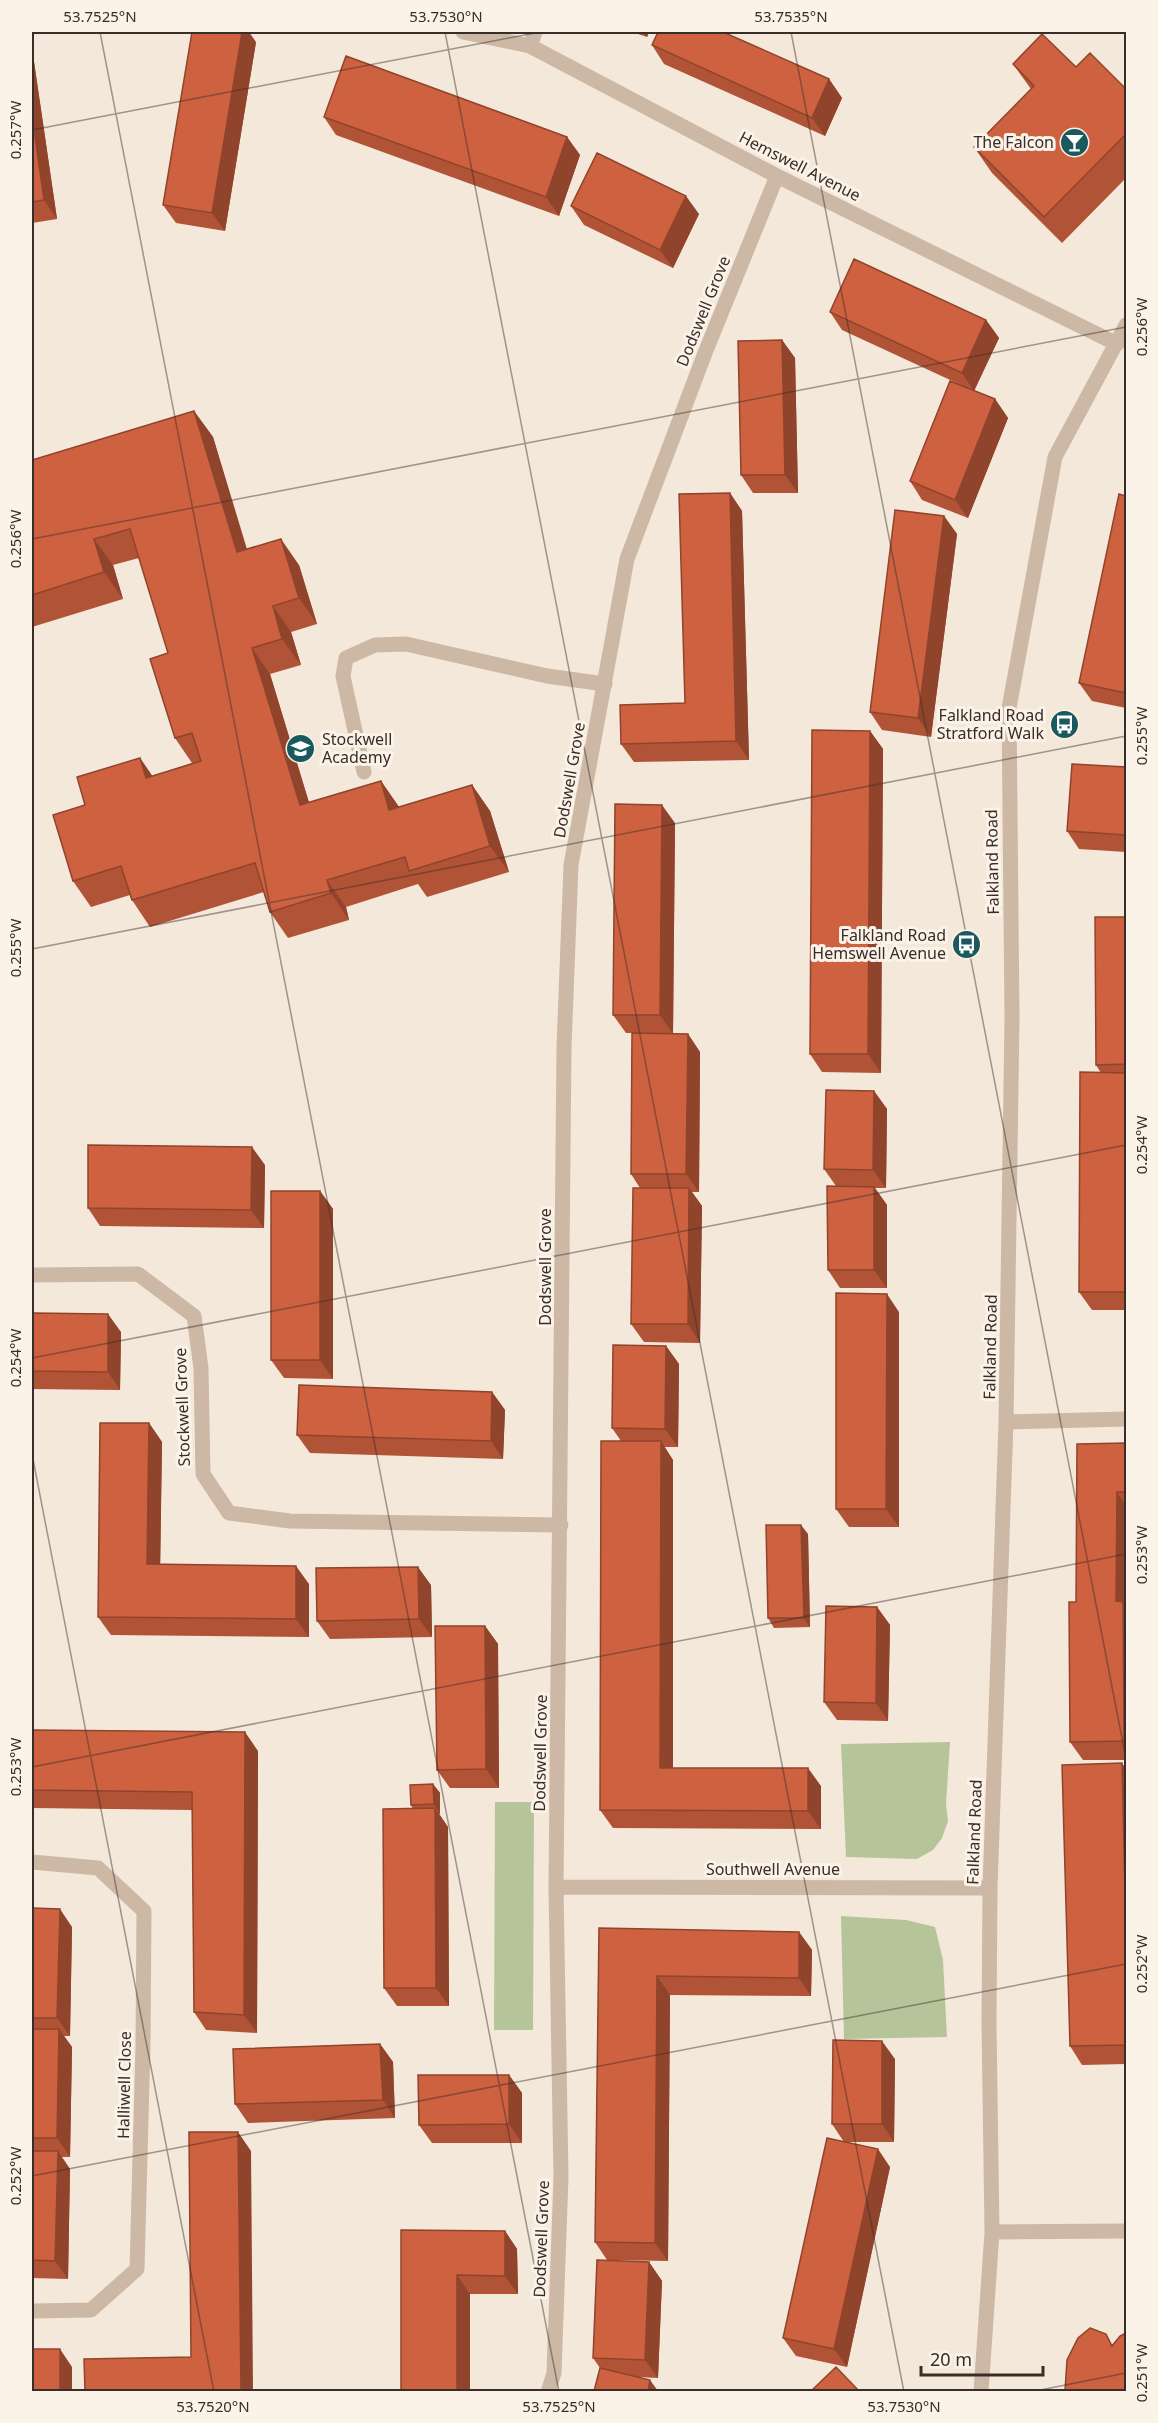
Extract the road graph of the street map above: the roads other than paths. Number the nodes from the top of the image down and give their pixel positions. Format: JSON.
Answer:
{"nodes":[{"id":1,"x":463,"y":32,"type":"edge"},
{"id":2,"x":532,"y":39,"type":"edge"},
{"id":3,"x":777,"y":176,"type":"junction"},
{"id":4,"x":1126,"y":325,"type":"edge"},
{"id":5,"x":1117,"y":344,"type":"junction"},
{"id":6,"x":605,"y":684,"type":"junction"},
{"id":7,"x":363,"y":772,"type":"dead end"},
{"id":8,"x":32,"y":1275,"type":"edge"},
{"id":9,"x":1126,"y":1419,"type":"edge"},
{"id":10,"x":1006,"y":1422,"type":"junction"},
{"id":11,"x":561,"y":1525,"type":"junction"},
{"id":12,"x":32,"y":1862,"type":"edge"},
{"id":13,"x":556,"y":1887,"type":"junction"},
{"id":14,"x":990,"y":1888,"type":"junction"},
{"id":15,"x":1126,"y":2231,"type":"edge"},
{"id":16,"x":992,"y":2232,"type":"junction"},
{"id":17,"x":32,"y":2311,"type":"edge"},
{"id":18,"x":548,"y":2391,"type":"edge"},
{"id":19,"x":981,"y":2391,"type":"edge"}],
"edges":[{"from":1,"to":2,"type":"street","name":"Hemswell Avenue"},
{"from":2,"to":3,"type":"street","name":"Hemswell Avenue"},
{"from":3,"to":5,"type":"street","name":"Hemswell Avenue"},
{"from":3,"to":6,"type":"street","name":"Dodswell Grove"},
{"from":4,"to":5,"type":"street","name":"Falkland Road"},
{"from":5,"to":10,"type":"street","name":"Falkland Road"},
{"from":6,"to":7,"type":"street"},
{"from":6,"to":11,"type":"street","name":"Dodswell Grove"},
{"from":8,"to":11,"type":"street","name":"Stockwell Grove"},
{"from":9,"to":10,"type":"street"},
{"from":10,"to":14,"type":"street","name":"Falkland Road"},
{"from":11,"to":13,"type":"street","name":"Dodswell Grove"},
{"from":12,"to":17,"type":"street","name":"Halliwell Close"},
{"from":13,"to":14,"type":"street","name":"Southwell Avenue"},
{"from":13,"to":18,"type":"street","name":"Dodswell Grove"},
{"from":14,"to":16,"type":"street","name":"Falkland Road"},
{"from":15,"to":16,"type":"street"},
{"from":16,"to":19,"type":"street","name":"Falkland Road"}]}
